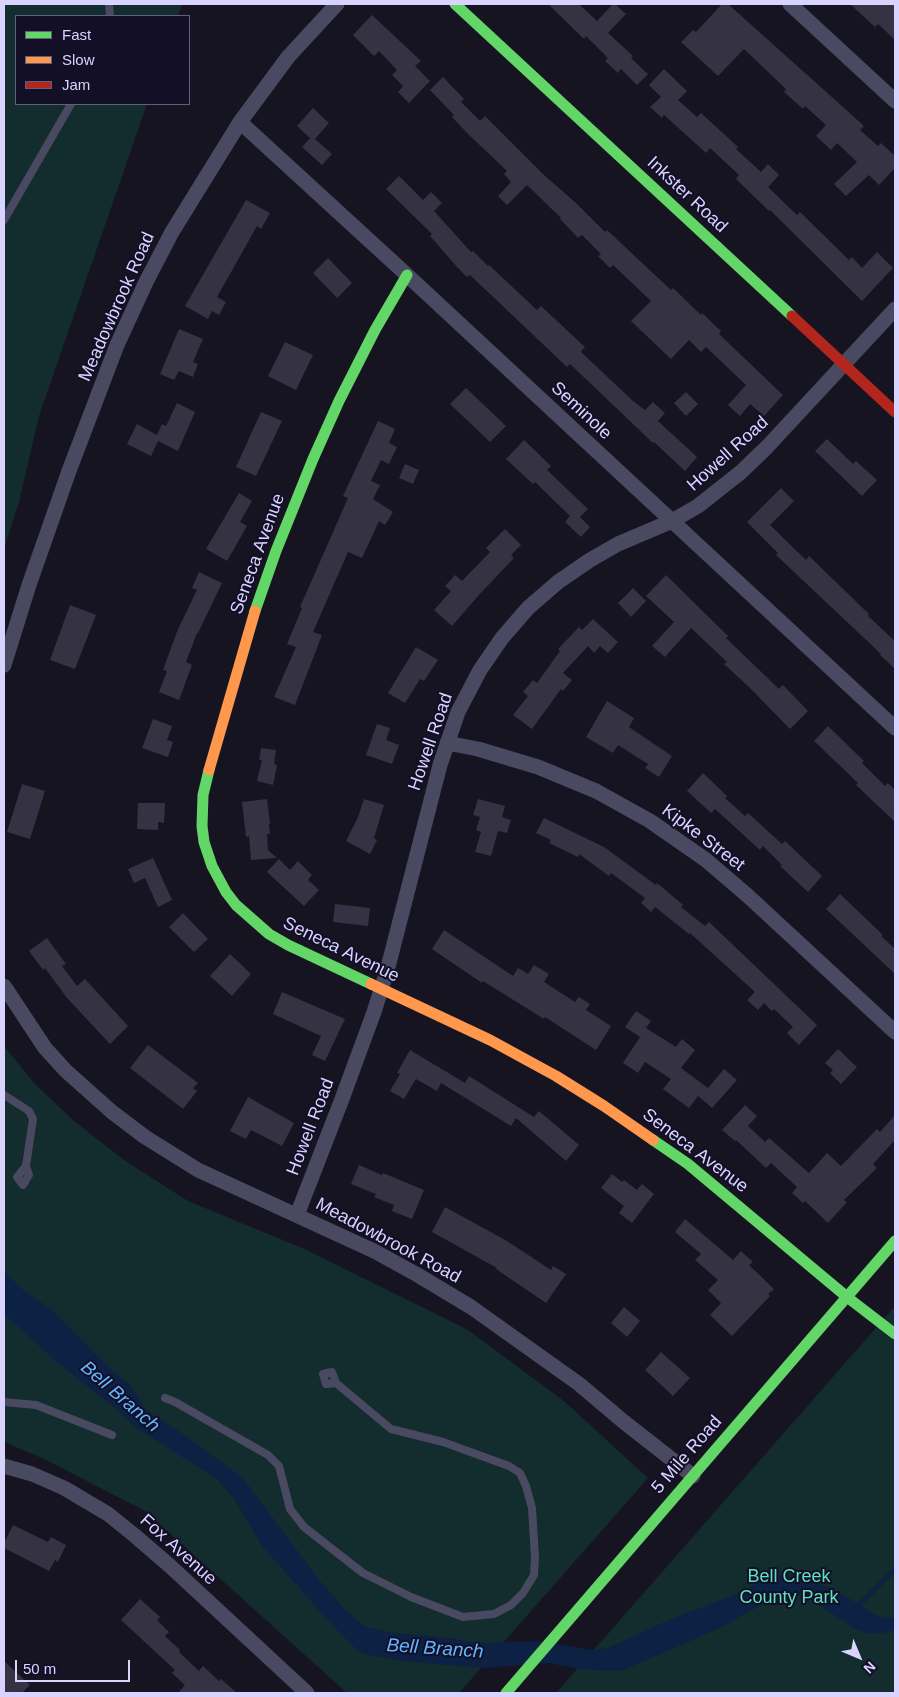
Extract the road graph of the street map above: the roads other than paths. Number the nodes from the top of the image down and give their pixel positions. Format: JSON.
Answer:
{"nodes":[{"id":1,"x":337,"y":4,"type":"edge"},
{"id":2,"x":456,"y":4,"type":"edge"},
{"id":3,"x":790,"y":4,"type":"edge"},
{"id":4,"x":895,"y":101,"type":"edge"},
{"id":5,"x":70,"y":105,"type":"edge"},
{"id":6,"x":240,"y":122,"type":"junction"},
{"id":7,"x":4,"y":220,"type":"edge"},
{"id":8,"x":407,"y":275,"type":"junction"},
{"id":9,"x":895,"y":310,"type":"edge"},
{"id":10,"x":844,"y":364,"type":"junction"},
{"id":11,"x":895,"y":412,"type":"edge"},
{"id":12,"x":672,"y":521,"type":"junction"},
{"id":13,"x":4,"y":665,"type":"edge"},
{"id":14,"x":895,"y":728,"type":"edge"},
{"id":15,"x":447,"y":743,"type":"junction"},
{"id":16,"x":4,"y":986,"type":"edge"},
{"id":17,"x":382,"y":989,"type":"junction"},
{"id":18,"x":895,"y":1032,"type":"edge"},
{"id":19,"x":4,"y":1095,"type":"edge"},
{"id":20,"x":26,"y":1166,"type":"dead end"},
{"id":21,"x":297,"y":1215,"type":"junction"},
{"id":22,"x":895,"y":1241,"type":"edge"},
{"id":23,"x":847,"y":1297,"type":"junction"},
{"id":24,"x":895,"y":1334,"type":"edge"},
{"id":25,"x":336,"y":1383,"type":"dead end"},
{"id":26,"x":165,"y":1398,"type":"dead end"},
{"id":27,"x":4,"y":1402,"type":"edge"},
{"id":28,"x":112,"y":1435,"type":"dead end"},
{"id":29,"x":4,"y":1466,"type":"edge"},
{"id":30,"x":693,"y":1476,"type":"junction"},
{"id":31,"x":307,"y":1693,"type":"edge"},
{"id":32,"x":506,"y":1693,"type":"edge"}],
"edges":[{"from":1,"to":6,"type":"street","name":"Meadowbrook Road"},
{"from":2,"to":10,"type":"street","name":"Inkster Road"},
{"from":3,"to":4,"type":"street"},
{"from":5,"to":7,"type":"lane"},
{"from":6,"to":8,"type":"street","name":"Seminole"},
{"from":6,"to":13,"type":"street","name":"Meadowbrook Road"},
{"from":8,"to":12,"type":"street","name":"Seminole"},
{"from":8,"to":17,"type":"street","name":"Seneca Avenue"},
{"from":9,"to":10,"type":"street","name":"Howell Road"},
{"from":10,"to":11,"type":"street","name":"Inkster Road"},
{"from":10,"to":12,"type":"street","name":"Howell Road"},
{"from":12,"to":14,"type":"street","name":"Seminole"},
{"from":12,"to":15,"type":"street","name":"Howell Road"},
{"from":15,"to":17,"type":"street","name":"Howell Road"},
{"from":15,"to":18,"type":"street","name":"Kipke Street"},
{"from":16,"to":21,"type":"street","name":"Meadowbrook Road"},
{"from":17,"to":21,"type":"street","name":"Howell Road"},
{"from":17,"to":23,"type":"street","name":"Seneca Avenue"},
{"from":19,"to":20,"type":"lane"},
{"from":21,"to":30,"type":"street","name":"Meadowbrook Road"},
{"from":22,"to":23,"type":"street","name":"5 Mile Road"},
{"from":23,"to":24,"type":"street","name":"Seneca Avenue"},
{"from":23,"to":30,"type":"street","name":"5 Mile Road"},
{"from":25,"to":26,"type":"lane"},
{"from":27,"to":28,"type":"lane"},
{"from":29,"to":31,"type":"street","name":"Fox Avenue"},
{"from":30,"to":32,"type":"street","name":"5 Mile Road"}]}
